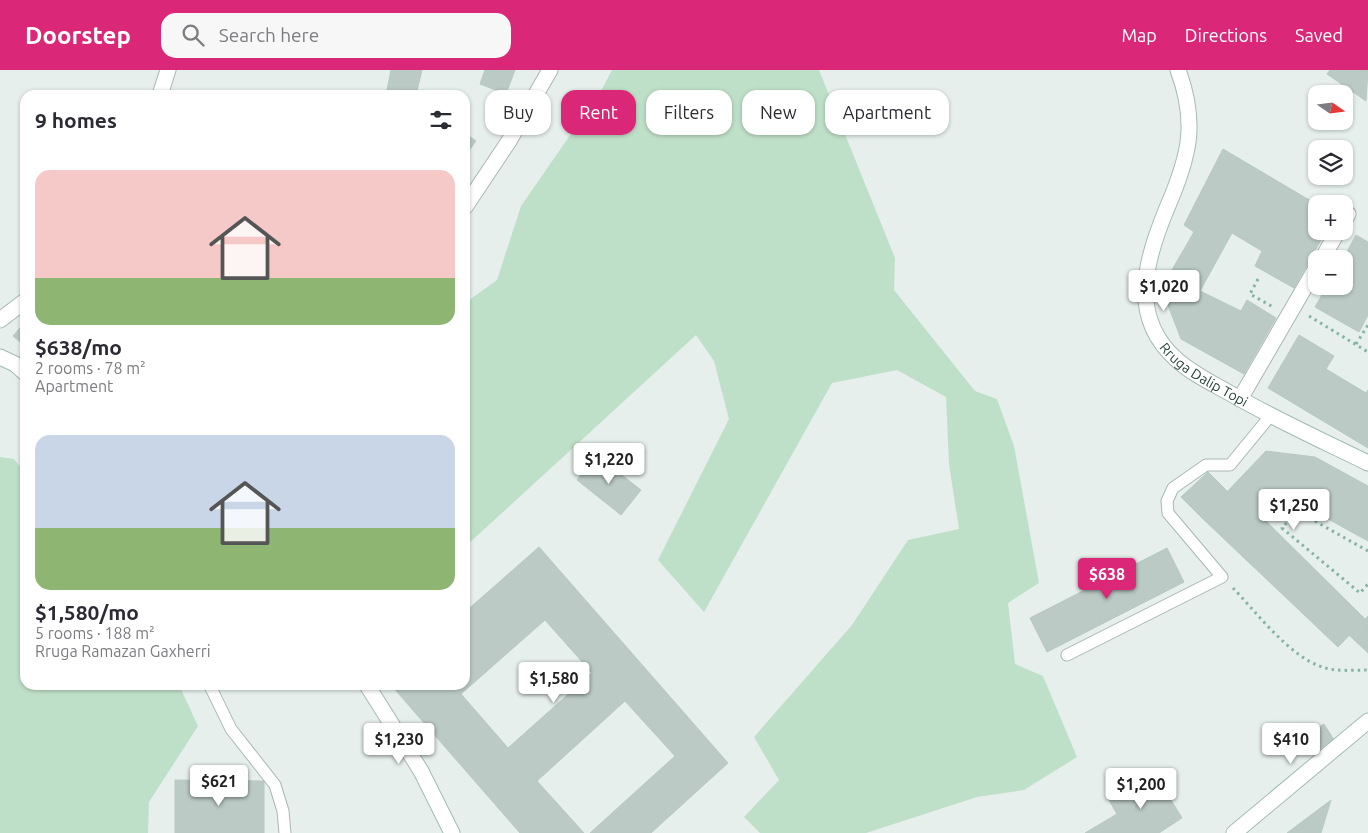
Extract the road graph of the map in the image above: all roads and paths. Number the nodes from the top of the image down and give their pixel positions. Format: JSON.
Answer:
{"nodes":[{"id":1,"x":168,"y":70,"type":"edge"},
{"id":2,"x":550,"y":70,"type":"edge"},
{"id":3,"x":1178,"y":70,"type":"edge"},
{"id":4,"x":162,"y":90,"type":"edge"},
{"id":5,"x":470,"y":199,"type":"edge"},
{"id":6,"x":1258,"y":279,"type":"dead end"},
{"id":7,"x":1308,"y":282,"type":"edge"},
{"id":8,"x":20,"y":305,"type":"edge"},
{"id":9,"x":1288,"y":316,"type":"junction"},
{"id":10,"x":1309,"y":316,"type":"dead end"},
{"id":11,"x":0,"y":320,"type":"edge"},
{"id":12,"x":1368,"y":325,"type":"edge"},
{"id":13,"x":1356,"y":344,"type":"junction"},
{"id":14,"x":1368,"y":352,"type":"edge"},
{"id":15,"x":0,"y":357,"type":"edge"},
{"id":16,"x":20,"y":368,"type":"edge"},
{"id":17,"x":1240,"y":399,"type":"junction"},
{"id":18,"x":1270,"y":415,"type":"junction"},
{"id":19,"x":1368,"y":463,"type":"edge"},
{"id":20,"x":1368,"y":551,"type":"edge"},
{"id":21,"x":1222,"y":577,"type":"junction"},
{"id":22,"x":1368,"y":584,"type":"edge"},
{"id":23,"x":1066,"y":655,"type":"dead end"},
{"id":24,"x":1368,"y":670,"type":"edge"},
{"id":25,"x":212,"y":690,"type":"edge"},
{"id":26,"x":369,"y":690,"type":"edge"},
{"id":27,"x":1368,"y":721,"type":"edge"},
{"id":28,"x":285,"y":833,"type":"edge"},
{"id":29,"x":452,"y":833,"type":"edge"},
{"id":30,"x":1234,"y":833,"type":"edge"}],
"edges":[{"from":1,"to":4,"type":"street"},
{"from":2,"to":5,"type":"street"},
{"from":3,"to":17,"type":"street","name":"Rruga Dalip Topi"},
{"from":6,"to":9,"type":"path"},
{"from":7,"to":9,"type":"street"},
{"from":8,"to":11,"type":"street"},
{"from":9,"to":17,"type":"street"},
{"from":10,"to":13,"type":"path"},
{"from":12,"to":13,"type":"path"},
{"from":13,"to":14,"type":"path"},
{"from":15,"to":16,"type":"street"},
{"from":17,"to":18,"type":"street","name":"Rruga Dalip Topi"},
{"from":18,"to":19,"type":"street","name":"Rruga Dalip Topi"},
{"from":18,"to":21,"type":"lane"},
{"from":20,"to":22,"type":"path"},
{"from":21,"to":23,"type":"lane"},
{"from":21,"to":24,"type":"path"},
{"from":25,"to":28,"type":"lane"},
{"from":26,"to":29,"type":"street"},
{"from":27,"to":30,"type":"street"}]}
